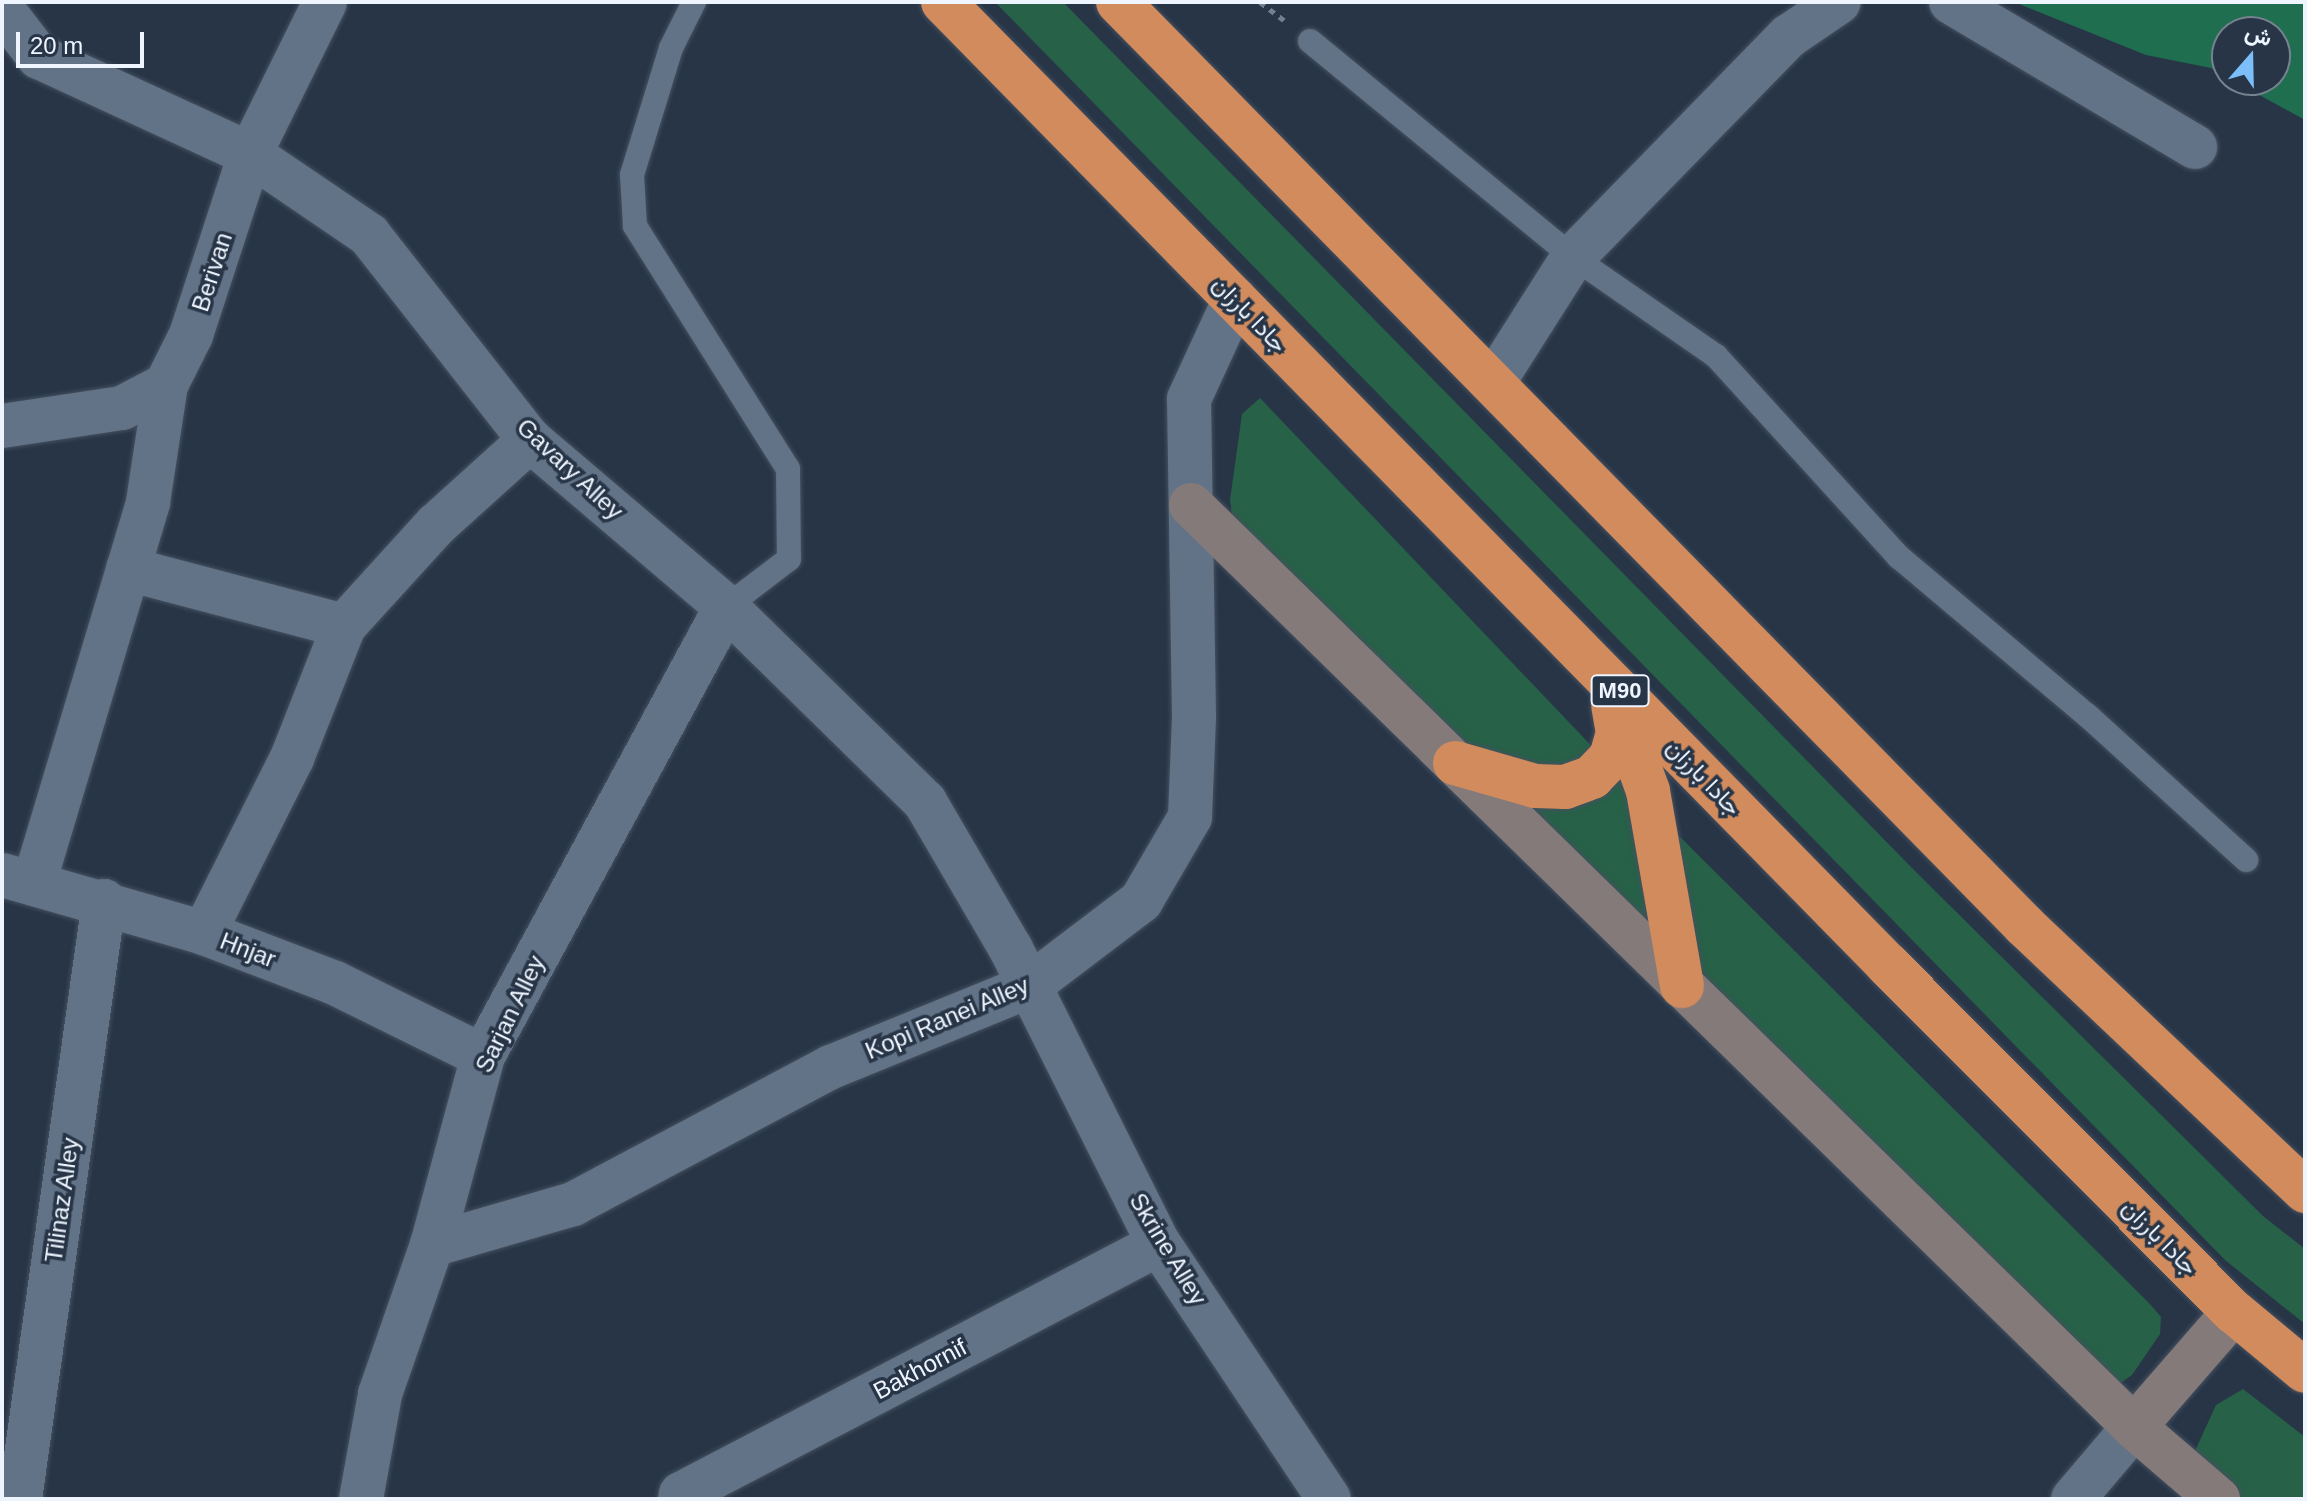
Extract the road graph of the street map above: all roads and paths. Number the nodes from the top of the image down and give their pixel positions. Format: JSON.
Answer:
{"nodes":[{"id":1,"x":325,"y":2,"type":"edge"},
{"id":2,"x":694,"y":2,"type":"edge"},
{"id":3,"x":943,"y":2,"type":"edge"},
{"id":4,"x":1118,"y":2,"type":"edge"},
{"id":5,"x":1839,"y":2,"type":"edge"},
{"id":6,"x":1951,"y":2,"type":"edge"},
{"id":7,"x":2,"y":9,"type":"edge"},
{"id":8,"x":1310,"y":41,"type":"dead end"},
{"id":9,"x":2195,"y":147,"type":"dead end"},
{"id":10,"x":250,"y":154,"type":"junction"},
{"id":11,"x":1573,"y":257,"type":"junction"},
{"id":12,"x":1235,"y":299,"type":"junction"},
{"id":13,"x":1493,"y":383,"type":"junction"},
{"id":14,"x":166,"y":385,"type":"junction"},
{"id":15,"x":2,"y":426,"type":"edge"},
{"id":16,"x":530,"y":440,"type":"junction"},
{"id":17,"x":1191,"y":505,"type":"junction"},
{"id":18,"x":128,"y":569,"type":"junction"},
{"id":19,"x":726,"y":607,"type":"junction"},
{"id":20,"x":344,"y":626,"type":"junction"},
{"id":21,"x":1605,"y":676,"type":"junction"},
{"id":22,"x":1455,"y":763,"type":"junction"},
{"id":23,"x":2246,"y":860,"type":"dead end"},
{"id":24,"x":18,"y":879,"type":"edge"},
{"id":25,"x":104,"y":901,"type":"junction"},
{"id":26,"x":204,"y":933,"type":"junction"},
{"id":27,"x":1029,"y":986,"type":"junction"},
{"id":28,"x":1682,"y":986,"type":"junction"},
{"id":29,"x":483,"y":1056,"type":"junction"},
{"id":30,"x":2305,"y":1191,"type":"edge"},
{"id":31,"x":1159,"y":1244,"type":"junction"},
{"id":32,"x":432,"y":1245,"type":"junction"},
{"id":33,"x":2234,"y":1312,"type":"junction"},
{"id":34,"x":2305,"y":1371,"type":"edge"},
{"id":35,"x":2134,"y":1427,"type":"junction"},
{"id":36,"x":680,"y":1496,"type":"edge"},
{"id":37,"x":1319,"y":1496,"type":"edge"},
{"id":38,"x":20,"y":1499,"type":"edge"},
{"id":39,"x":361,"y":1499,"type":"edge"},
{"id":40,"x":2073,"y":1499,"type":"edge"},
{"id":41,"x":2218,"y":1499,"type":"edge"}],
"edges":[{"from":1,"to":10,"type":"street","name":"Berivan"},
{"from":2,"to":19,"type":"lane"},
{"from":3,"to":12,"type":"highway","name":"جادا بارزان","number":"M90"},
{"from":4,"to":13,"type":"highway"},
{"from":5,"to":11,"type":"street"},
{"from":6,"to":9,"type":"street"},
{"from":7,"to":10,"type":"street","name":"Gavary Alley"},
{"from":8,"to":11,"type":"lane"},
{"from":10,"to":14,"type":"street","name":"Berivan"},
{"from":10,"to":16,"type":"street","name":"Gavary Alley"},
{"from":11,"to":13,"type":"street"},
{"from":11,"to":23,"type":"lane"},
{"from":12,"to":17,"type":"street","name":"Kopi Ranei Alley"},
{"from":12,"to":21,"type":"highway","name":"جادا بارزان","number":"M90"},
{"from":13,"to":30,"type":"highway"},
{"from":14,"to":15,"type":"street"},
{"from":14,"to":18,"type":"street","name":"Berivan"},
{"from":16,"to":19,"type":"street","name":"Gavary Alley"},
{"from":16,"to":20,"type":"street"},
{"from":17,"to":22,"type":"main road"},
{"from":17,"to":27,"type":"street","name":"Kopi Ranei Alley"},
{"from":18,"to":20,"type":"street"},
{"from":18,"to":24,"type":"street","name":"Berivan"},
{"from":19,"to":27,"type":"street","name":"Gavary Alley"},
{"from":19,"to":29,"type":"street","name":"Sarjan Alley"},
{"from":20,"to":26,"type":"street"},
{"from":21,"to":22,"type":"highway"},
{"from":21,"to":28,"type":"highway"},
{"from":21,"to":33,"type":"highway","name":"جادا بارزان","number":"M90"},
{"from":22,"to":28,"type":"main road"},
{"from":24,"to":25,"type":"street","name":"Hnjar"},
{"from":25,"to":26,"type":"street","name":"Hnjar"},
{"from":25,"to":38,"type":"street","name":"Tilinaz Alley"},
{"from":26,"to":29,"type":"street","name":"Hnjar"},
{"from":27,"to":31,"type":"street","name":"Skrine Alley"},
{"from":27,"to":32,"type":"street","name":"Kopi Ranei Alley"},
{"from":28,"to":35,"type":"main road"},
{"from":29,"to":32,"type":"street","name":"Sarjan Alley"},
{"from":31,"to":36,"type":"street","name":"Bakhornif"},
{"from":31,"to":37,"type":"street","name":"Skrine Alley"},
{"from":32,"to":39,"type":"street","name":"Sarjan Alley"},
{"from":33,"to":34,"type":"highway","name":"جادا بارزان","number":"M90"},
{"from":33,"to":35,"type":"main road"},
{"from":35,"to":40,"type":"street"},
{"from":35,"to":41,"type":"main road"}]}
